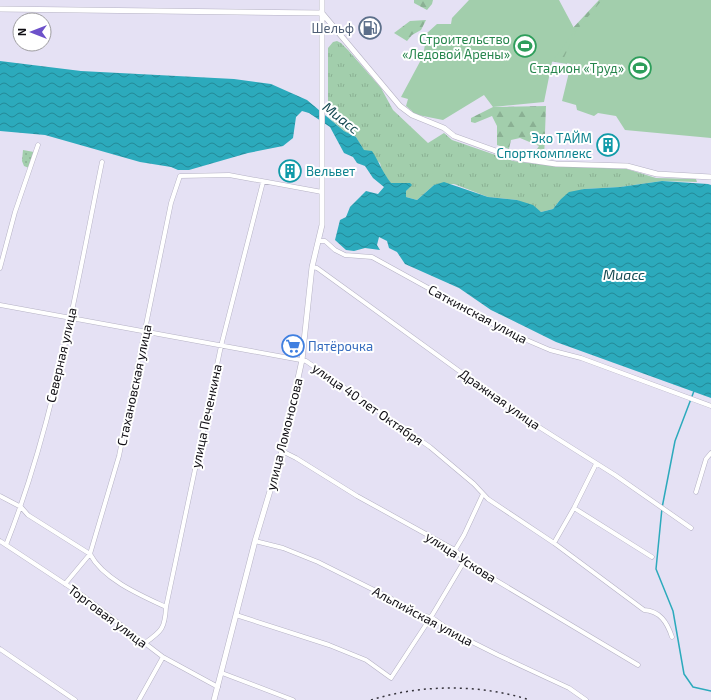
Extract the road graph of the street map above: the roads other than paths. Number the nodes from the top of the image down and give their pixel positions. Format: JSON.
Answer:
{"nodes":[{"id":1,"x":322,"y":0,"type":"edge"},
{"id":2,"x":0,"y":10,"type":"edge"},
{"id":3,"x":322,"y":13,"type":"junction"},
{"id":4,"x":38,"y":145,"type":"dead end"},
{"id":5,"x":102,"y":162,"type":"dead end"},
{"id":6,"x":711,"y":177,"type":"edge"},
{"id":7,"x":263,"y":182,"type":"junction"},
{"id":8,"x":322,"y":192,"type":"junction"},
{"id":9,"x":318,"y":241,"type":"junction"},
{"id":10,"x":312,"y":267,"type":"junction"},
{"id":11,"x":0,"y":268,"type":"edge"},
{"id":12,"x":0,"y":305,"type":"edge"},
{"id":13,"x":69,"y":318,"type":"junction"},
{"id":14,"x":145,"y":332,"type":"junction"},
{"id":15,"x":221,"y":346,"type":"junction"},
{"id":16,"x":302,"y":360,"type":"junction"},
{"id":17,"x":711,"y":406,"type":"edge"},
{"id":18,"x":282,"y":451,"type":"junction"},
{"id":19,"x":711,"y":453,"type":"edge"},
{"id":20,"x":596,"y":464,"type":"junction"},
{"id":21,"x":696,"y":492,"type":"dead end"},
{"id":22,"x":483,"y":494,"type":"junction"},
{"id":23,"x":0,"y":496,"type":"edge"},
{"id":24,"x":21,"y":507,"type":"junction"},
{"id":25,"x":574,"y":508,"type":"junction"},
{"id":26,"x":691,"y":528,"type":"dead end"},
{"id":27,"x":0,"y":541,"type":"edge"},
{"id":28,"x":255,"y":541,"type":"junction"},
{"id":29,"x":554,"y":543,"type":"junction"},
{"id":30,"x":6,"y":545,"type":"junction"},
{"id":31,"x":454,"y":550,"type":"junction"},
{"id":32,"x":90,"y":554,"type":"junction"},
{"id":33,"x":652,"y":557,"type":"dead end"},
{"id":34,"x":465,"y":560,"type":"junction"},
{"id":35,"x":65,"y":584,"type":"junction"},
{"id":36,"x":166,"y":607,"type":"junction"},
{"id":37,"x":236,"y":615,"type":"junction"},
{"id":38,"x":431,"y":617,"type":"junction"},
{"id":39,"x":672,"y":637,"type":"dead end"},
{"id":40,"x":145,"y":643,"type":"junction"},
{"id":41,"x":0,"y":649,"type":"edge"},
{"id":42,"x":162,"y":657,"type":"junction"},
{"id":43,"x":638,"y":665,"type":"dead end"},
{"id":44,"x":222,"y":673,"type":"junction"},
{"id":45,"x":218,"y":688,"type":"junction"},
{"id":46,"x":75,"y":700,"type":"edge"},
{"id":47,"x":139,"y":700,"type":"edge"},
{"id":48,"x":214,"y":700,"type":"edge"},
{"id":49,"x":293,"y":700,"type":"edge"},
{"id":50,"x":586,"y":700,"type":"edge"}],
"edges":[{"from":1,"to":3,"type":"street","name":"улица Ломоносова"},
{"from":2,"to":3,"type":"street"},
{"from":3,"to":6,"type":"street"},
{"from":3,"to":8,"type":"street","name":"улица Ломоносова"},
{"from":4,"to":11,"type":"street"},
{"from":5,"to":13,"type":"street","name":"Северная улица"},
{"from":7,"to":8,"type":"street"},
{"from":7,"to":14,"type":"street","name":"Стахановская улица"},
{"from":7,"to":15,"type":"street","name":"улица Печенкина"},
{"from":8,"to":9,"type":"street","name":"улица Ломоносова"},
{"from":9,"to":10,"type":"street","name":"улица Ломоносова"},
{"from":9,"to":17,"type":"street","name":"Саткинская улица"},
{"from":10,"to":16,"type":"street","name":"улица Ломоносова"},
{"from":10,"to":20,"type":"street","name":"Дражная улица"},
{"from":12,"to":13,"type":"street","name":"улица 40 лет Октября"},
{"from":13,"to":14,"type":"street","name":"улица 40 лет Октября"},
{"from":13,"to":24,"type":"street","name":"Северная улица"},
{"from":14,"to":15,"type":"street","name":"улица 40 лет Октября"},
{"from":14,"to":32,"type":"street","name":"Стахановская улица"},
{"from":15,"to":16,"type":"street","name":"улица 40 лет Октября"},
{"from":15,"to":36,"type":"street","name":"улица Печенкина"},
{"from":16,"to":18,"type":"street","name":"улица Ломоносова"},
{"from":16,"to":22,"type":"street","name":"улица 40 лет Октября"},
{"from":18,"to":28,"type":"street","name":"улица Ломоносова"},
{"from":18,"to":31,"type":"street","name":"улица Ускова"},
{"from":19,"to":21,"type":"street"},
{"from":20,"to":25,"type":"street"},
{"from":20,"to":26,"type":"street","name":"Дражная улица"},
{"from":22,"to":29,"type":"street","name":"улица 40 лет Октября"},
{"from":22,"to":31,"type":"street"},
{"from":23,"to":24,"type":"street"},
{"from":24,"to":30,"type":"street","name":"Северная улица"},
{"from":24,"to":32,"type":"street"},
{"from":25,"to":29,"type":"street"},
{"from":25,"to":33,"type":"street"},
{"from":27,"to":30,"type":"street","name":"Торговая улица"},
{"from":28,"to":37,"type":"street","name":"улица Ломоносова"},
{"from":28,"to":38,"type":"street","name":"Альпийская улица"},
{"from":29,"to":39,"type":"street","name":"улица 40 лет Октября"},
{"from":30,"to":35,"type":"street","name":"Торговая улица"},
{"from":31,"to":34,"type":"street","name":"улица Ускова"},
{"from":32,"to":35,"type":"street","name":"Стахановская улица"},
{"from":32,"to":36,"type":"street"},
{"from":34,"to":38,"type":"street"},
{"from":34,"to":43,"type":"street","name":"улица Ускова"},
{"from":35,"to":40,"type":"street","name":"Торговая улица"},
{"from":36,"to":40,"type":"street","name":"улица Печенкина"},
{"from":37,"to":38,"type":"street"},
{"from":37,"to":44,"type":"street","name":"улица Ломоносова"},
{"from":38,"to":50,"type":"street","name":"Альпийская улица"},
{"from":40,"to":42,"type":"street","name":"Торговая улица"},
{"from":41,"to":46,"type":"street"},
{"from":42,"to":45,"type":"street","name":"Торговая улица"},
{"from":42,"to":47,"type":"street"},
{"from":44,"to":45,"type":"street","name":"улица Ломоносова"},
{"from":44,"to":49,"type":"street"},
{"from":45,"to":48,"type":"street","name":"улица Ломоносова"}]}
